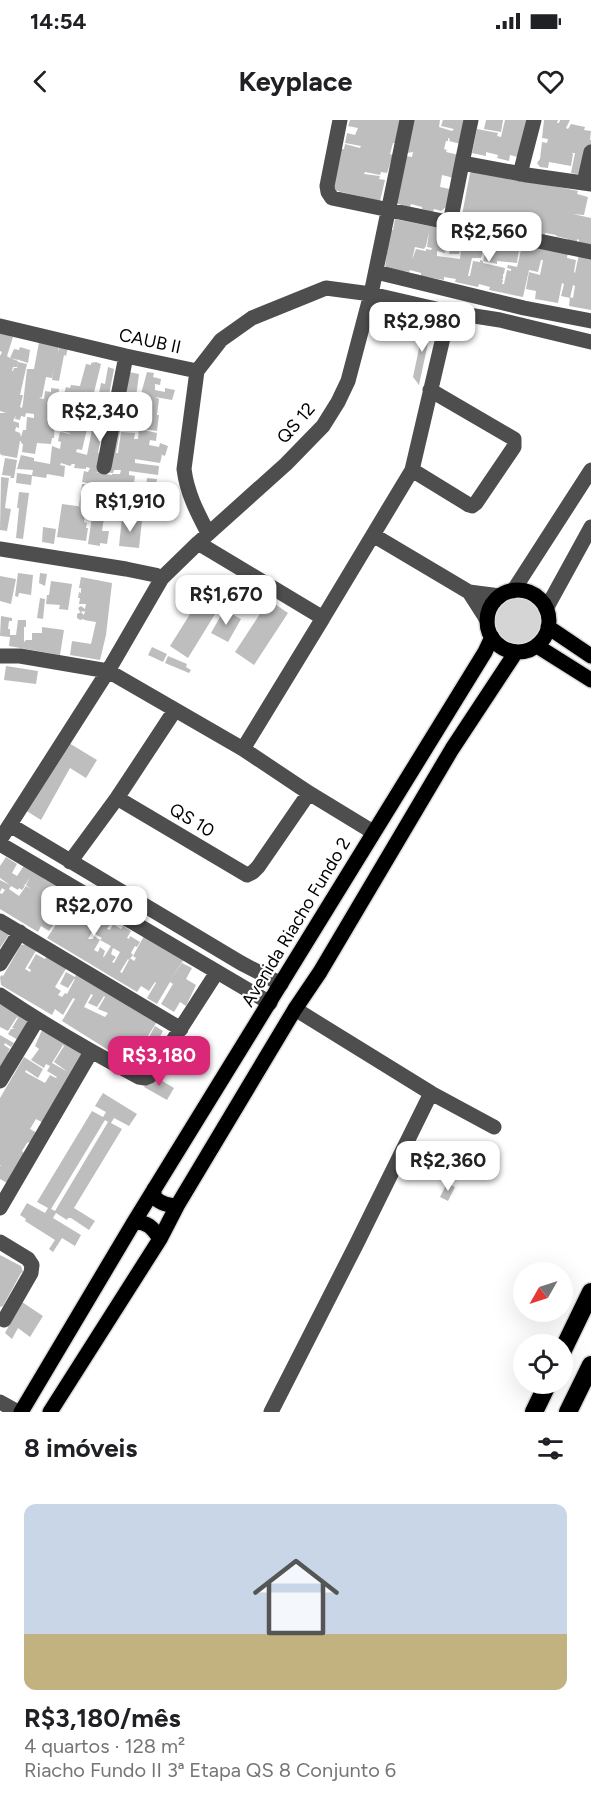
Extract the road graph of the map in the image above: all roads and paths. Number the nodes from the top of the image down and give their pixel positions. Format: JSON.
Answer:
{"nodes":[{"id":1,"x":340,"y":120,"type":"edge"},
{"id":2,"x":407,"y":120,"type":"edge"},
{"id":3,"x":471,"y":120,"type":"edge"},
{"id":4,"x":534,"y":120,"type":"edge"},
{"id":5,"x":591,"y":152,"type":"edge"},
{"id":6,"x":462,"y":163,"type":"junction"},
{"id":7,"x":520,"y":174,"type":"junction"},
{"id":8,"x":587,"y":183,"type":"edge"},
{"id":9,"x":389,"y":209,"type":"junction"},
{"id":10,"x":450,"y":223,"type":"junction"},
{"id":11,"x":591,"y":252,"type":"edge"},
{"id":12,"x":376,"y":272,"type":"junction"},
{"id":13,"x":371,"y":294,"type":"junction"},
{"id":14,"x":507,"y":303,"type":"junction"},
{"id":15,"x":524,"y":308,"type":"junction"},
{"id":16,"x":449,"y":312,"type":"junction"},
{"id":17,"x":500,"y":321,"type":"junction"},
{"id":18,"x":591,"y":321,"type":"edge"},
{"id":19,"x":0,"y":326,"type":"edge"},
{"id":20,"x":519,"y":326,"type":"junction"},
{"id":21,"x":591,"y":342,"type":"edge"},
{"id":22,"x":126,"y":356,"type":"junction"},
{"id":23,"x":198,"y":371,"type":"junction"},
{"id":24,"x":430,"y":390,"type":"junction"},
{"id":25,"x":104,"y":467,"type":"dead end"},
{"id":26,"x":412,"y":470,"type":"junction"},
{"id":27,"x":591,"y":470,"type":"edge"},
{"id":28,"x":591,"y":527,"type":"edge"},
{"id":29,"x":373,"y":535,"type":"junction"},
{"id":30,"x":203,"y":538,"type":"junction"},
{"id":31,"x":0,"y":549,"type":"edge"},
{"id":32,"x":162,"y":578,"type":"junction"},
{"id":33,"x":469,"y":592,"type":"junction"},
{"id":34,"x":507,"y":593,"type":"junction"},
{"id":35,"x":546,"y":609,"type":"junction"},
{"id":36,"x":323,"y":618,"type":"junction"},
{"id":37,"x":487,"y":620,"type":"junction"},
{"id":38,"x":548,"y":627,"type":"junction"},
{"id":39,"x":492,"y":637,"type":"junction"},
{"id":40,"x":537,"y":646,"type":"junction"},
{"id":41,"x":516,"y":652,"type":"junction"},
{"id":42,"x":0,"y":656,"type":"edge"},
{"id":43,"x":591,"y":656,"type":"edge"},
{"id":44,"x":108,"y":671,"type":"junction"},
{"id":45,"x":591,"y":680,"type":"edge"},
{"id":46,"x":175,"y":710,"type":"junction"},
{"id":47,"x":243,"y":749,"type":"junction"},
{"id":48,"x":309,"y":793,"type":"junction"},
{"id":49,"x":117,"y":798,"type":"junction"},
{"id":50,"x":10,"y":825,"type":"junction"},
{"id":51,"x":373,"y":832,"type":"junction"},
{"id":52,"x":0,"y":842,"type":"edge"},
{"id":53,"x":44,"y":847,"type":"junction"},
{"id":54,"x":70,"y":862,"type":"junction"},
{"id":55,"x":34,"y":864,"type":"junction"},
{"id":56,"x":0,"y":921,"type":"edge"},
{"id":57,"x":20,"y":932,"type":"junction"},
{"id":58,"x":241,"y":963,"type":"junction"},
{"id":59,"x":0,"y":964,"type":"edge"},
{"id":60,"x":217,"y":972,"type":"junction"},
{"id":61,"x":233,"y":981,"type":"junction"},
{"id":62,"x":281,"y":984,"type":"junction"},
{"id":63,"x":0,"y":995,"type":"edge"},
{"id":64,"x":270,"y":1003,"type":"junction"},
{"id":65,"x":295,"y":1009,"type":"junction"},
{"id":66,"x":37,"y":1020,"type":"junction"},
{"id":67,"x":181,"y":1029,"type":"junction"},
{"id":68,"x":91,"y":1052,"type":"junction"},
{"id":69,"x":0,"y":1081,"type":"edge"},
{"id":70,"x":431,"y":1093,"type":"junction"},
{"id":71,"x":494,"y":1127,"type":"dead end"},
{"id":72,"x":154,"y":1189,"type":"junction"},
{"id":73,"x":177,"y":1206,"type":"junction"},
{"id":74,"x":0,"y":1208,"type":"edge"},
{"id":75,"x":134,"y":1222,"type":"junction"},
{"id":76,"x":160,"y":1239,"type":"junction"},
{"id":77,"x":0,"y":1242,"type":"edge"},
{"id":78,"x":591,"y":1292,"type":"edge"},
{"id":79,"x":1,"y":1321,"type":"edge"},
{"id":80,"x":571,"y":1334,"type":"edge"},
{"id":81,"x":591,"y":1365,"type":"edge"},
{"id":82,"x":543,"y":1394,"type":"edge"},
{"id":83,"x":0,"y":1402,"type":"edge"},
{"id":84,"x":20,"y":1412,"type":"edge"},
{"id":85,"x":50,"y":1412,"type":"edge"},
{"id":86,"x":271,"y":1412,"type":"edge"},
{"id":87,"x":534,"y":1412,"type":"edge"},
{"id":88,"x":568,"y":1412,"type":"edge"}],
"edges":[{"from":1,"to":9,"type":"street"},
{"from":2,"to":9,"type":"street","name":"QS 12"},
{"from":3,"to":6,"type":"street"},
{"from":4,"to":7,"type":"street"},
{"from":5,"to":8,"type":"street"},
{"from":6,"to":7,"type":"street"},
{"from":6,"to":10,"type":"street"},
{"from":7,"to":8,"type":"street"},
{"from":9,"to":10,"type":"street"},
{"from":9,"to":12,"type":"street","name":"QS 12"},
{"from":10,"to":11,"type":"street"},
{"from":12,"to":13,"type":"street","name":"QS 12"},
{"from":12,"to":14,"type":"street"},
{"from":13,"to":16,"type":"street"},
{"from":13,"to":23,"type":"street"},
{"from":13,"to":30,"type":"street","name":"QS 12"},
{"from":14,"to":15,"type":"street"},
{"from":14,"to":17,"type":"street"},
{"from":15,"to":18,"type":"street"},
{"from":15,"to":20,"type":"street"},
{"from":16,"to":17,"type":"street"},
{"from":16,"to":24,"type":"street"},
{"from":17,"to":20,"type":"street"},
{"from":19,"to":22,"type":"street","name":"CAUB II"},
{"from":20,"to":21,"type":"street"},
{"from":22,"to":23,"type":"street","name":"CAUB II"},
{"from":22,"to":25,"type":"street"},
{"from":23,"to":30,"type":"street","name":"CAUB II"},
{"from":24,"to":26,"type":"street"},
{"from":24,"to":26,"type":"street"},
{"from":26,"to":29,"type":"street"},
{"from":27,"to":34,"type":"street"},
{"from":28,"to":35,"type":"street"},
{"from":29,"to":33,"type":"street"},
{"from":29,"to":36,"type":"street"},
{"from":30,"to":32,"type":"street","name":"QS 12"},
{"from":30,"to":36,"type":"street"},
{"from":31,"to":32,"type":"street"},
{"from":32,"to":44,"type":"street","name":"QS 12"},
{"from":33,"to":34,"type":"street"},
{"from":33,"to":37,"type":"street"},
{"from":34,"to":35,"type":"main road"},
{"from":34,"to":37,"type":"main road"},
{"from":35,"to":38,"type":"main road"},
{"from":36,"to":47,"type":"street"},
{"from":37,"to":39,"type":"main road"},
{"from":38,"to":40,"type":"main road"},
{"from":38,"to":43,"type":"main road"},
{"from":39,"to":41,"type":"main road"},
{"from":39,"to":51,"type":"main road","name":"Avenida Riacho Fundo 2"},
{"from":40,"to":41,"type":"main road"},
{"from":40,"to":45,"type":"main road"},
{"from":41,"to":65,"type":"main road"},
{"from":42,"to":44,"type":"street"},
{"from":44,"to":46,"type":"street"},
{"from":44,"to":50,"type":"street"},
{"from":46,"to":47,"type":"street"},
{"from":46,"to":49,"type":"street"},
{"from":47,"to":48,"type":"street"},
{"from":48,"to":49,"type":"street","name":"QS 10"},
{"from":48,"to":51,"type":"street"},
{"from":49,"to":54,"type":"street"},
{"from":50,"to":52,"type":"street"},
{"from":50,"to":53,"type":"street"},
{"from":51,"to":62,"type":"main road","name":"Avenida Riacho Fundo 2"},
{"from":52,"to":55,"type":"street"},
{"from":53,"to":54,"type":"street"},
{"from":53,"to":55,"type":"street"},
{"from":54,"to":58,"type":"street"},
{"from":55,"to":60,"type":"street"},
{"from":56,"to":57,"type":"street"},
{"from":57,"to":59,"type":"street"},
{"from":57,"to":67,"type":"street"},
{"from":58,"to":61,"type":"street"},
{"from":58,"to":62,"type":"street"},
{"from":60,"to":61,"type":"street"},
{"from":60,"to":67,"type":"street"},
{"from":61,"to":64,"type":"street"},
{"from":62,"to":64,"type":"main road","name":"Avenida Riacho Fundo 2"},
{"from":63,"to":66,"type":"street"},
{"from":64,"to":72,"type":"main road","name":"Avenida Riacho Fundo 2"},
{"from":65,"to":70,"type":"street"},
{"from":65,"to":73,"type":"main road"},
{"from":66,"to":68,"type":"street"},
{"from":66,"to":69,"type":"street"},
{"from":67,"to":68,"type":"street"},
{"from":68,"to":74,"type":"street"},
{"from":70,"to":71,"type":"street"},
{"from":70,"to":86,"type":"street"},
{"from":72,"to":73,"type":"main road"},
{"from":72,"to":75,"type":"main road","name":"Avenida Riacho Fundo 2"},
{"from":73,"to":76,"type":"main road"},
{"from":75,"to":76,"type":"main road"},
{"from":75,"to":84,"type":"main road","name":"Avenida Riacho Fundo 2"},
{"from":76,"to":85,"type":"main road"},
{"from":77,"to":79,"type":"street"},
{"from":78,"to":80,"type":"highway"},
{"from":81,"to":88,"type":"highway"},
{"from":82,"to":87,"type":"highway"},
{"from":83,"to":84,"type":"street"}]}
